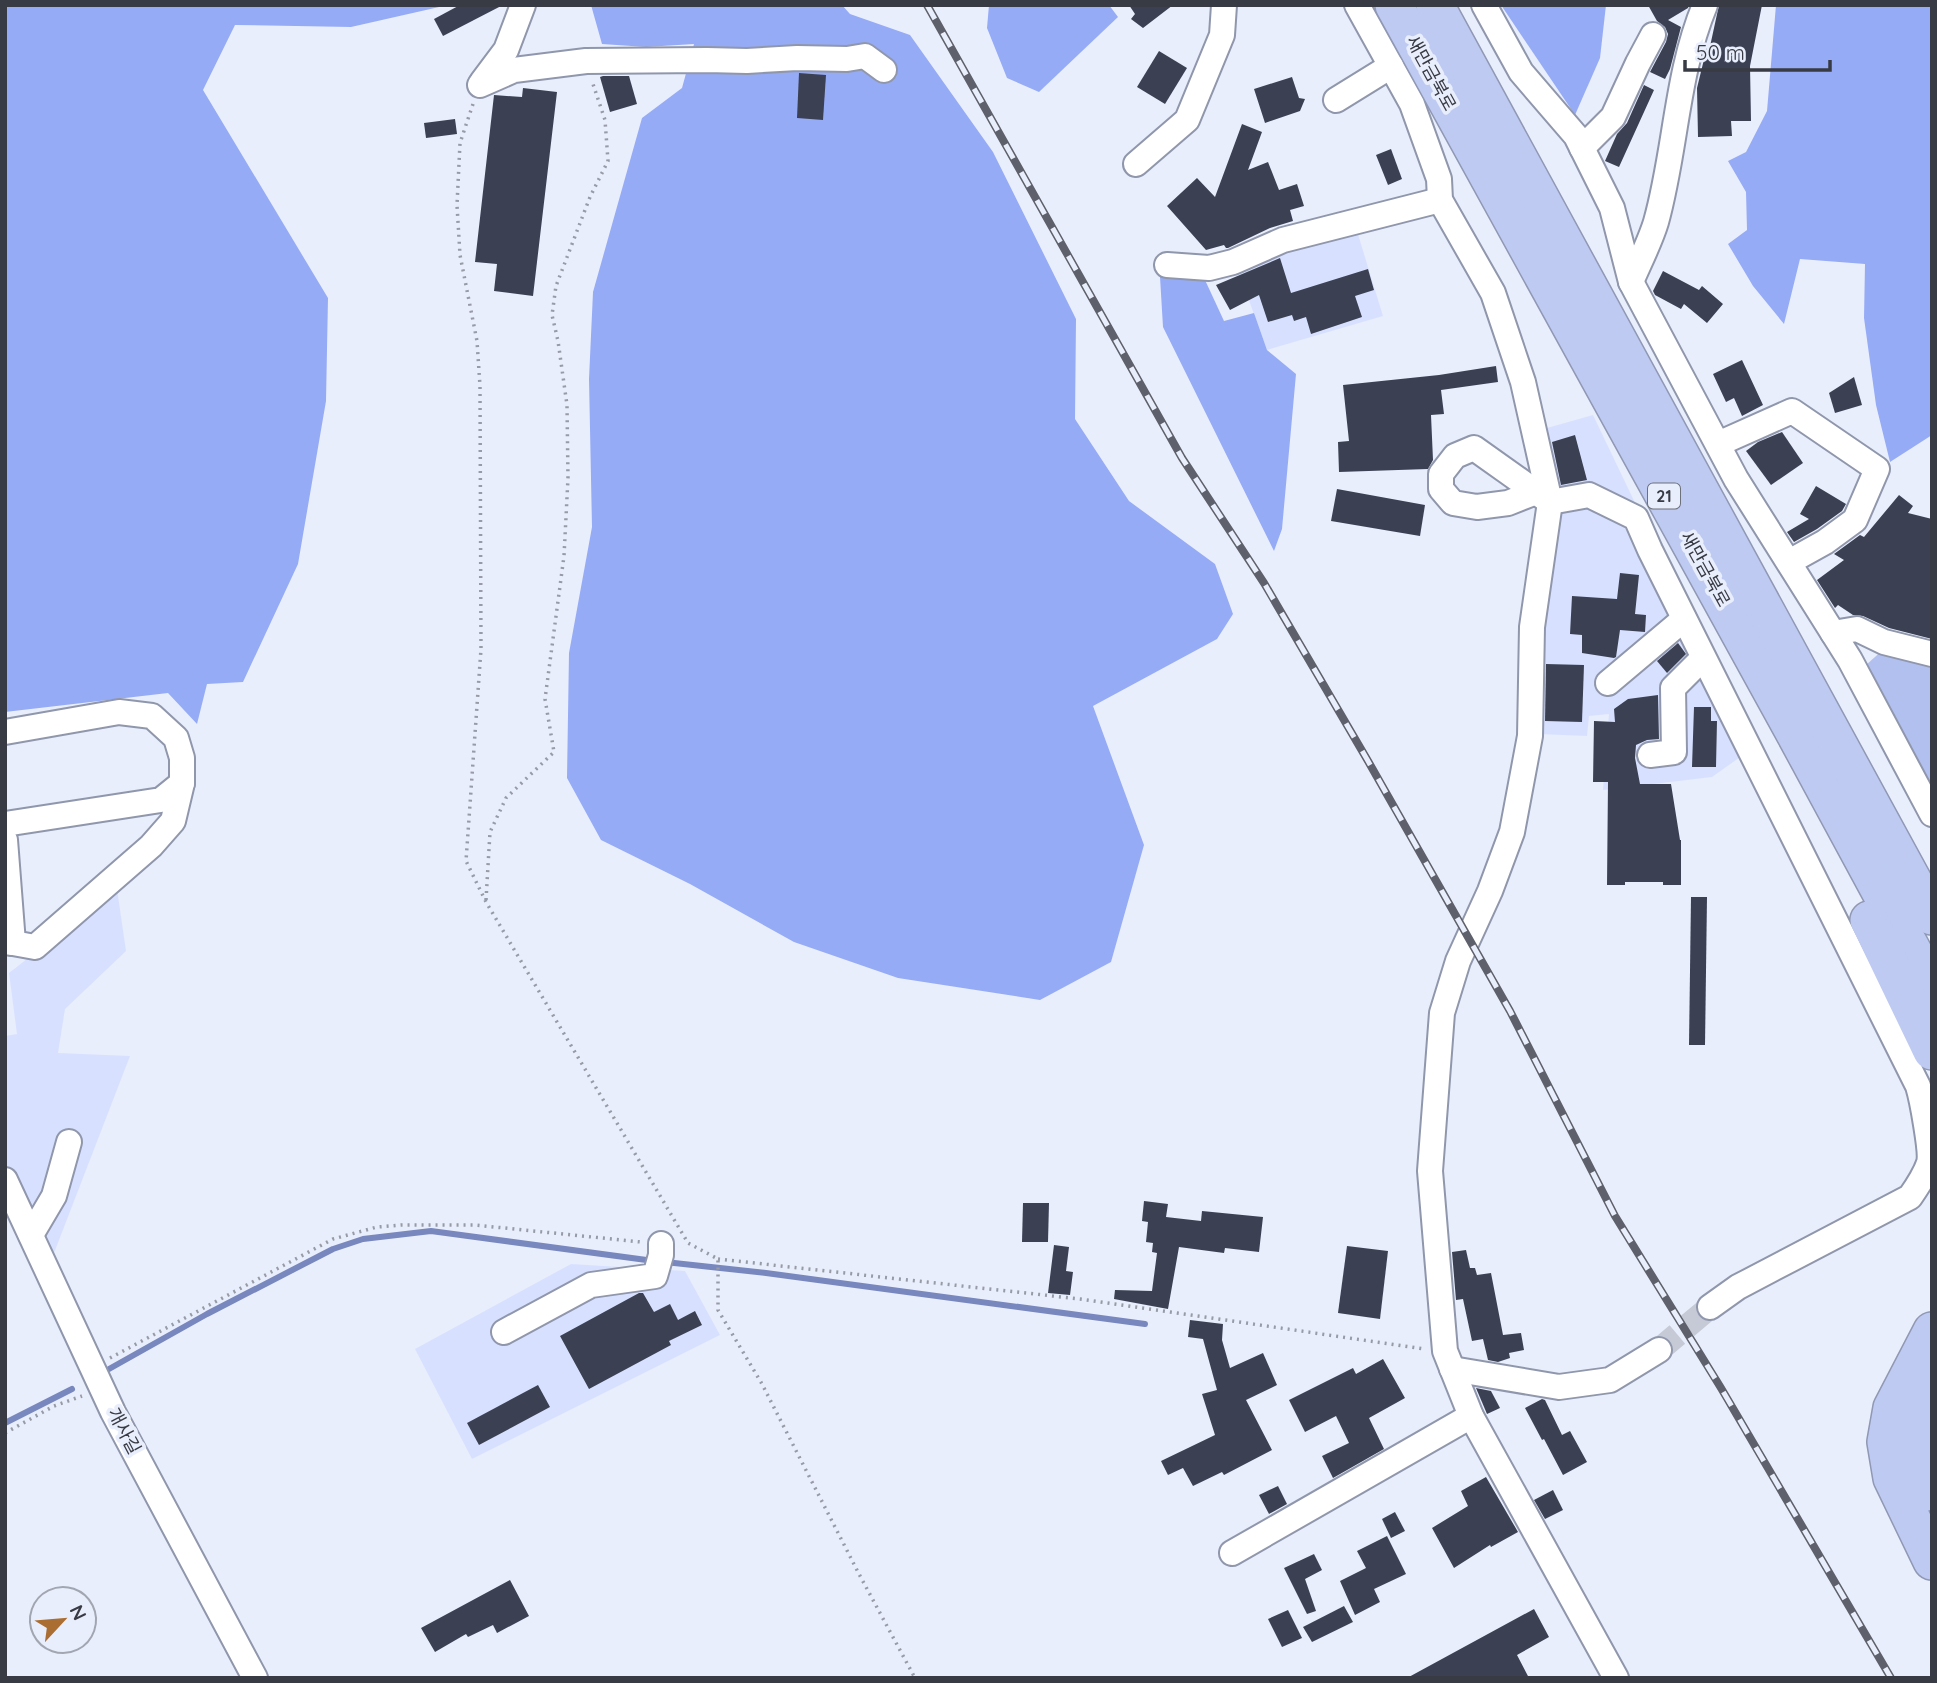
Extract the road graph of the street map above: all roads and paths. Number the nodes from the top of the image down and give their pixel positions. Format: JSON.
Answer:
{"nodes":[{"id":1,"x":523,"y":5,"type":"edge"},
{"id":2,"x":1224,"y":5,"type":"edge"},
{"id":3,"x":1357,"y":5,"type":"edge"},
{"id":4,"x":1394,"y":5,"type":"edge"},
{"id":5,"x":1435,"y":5,"type":"edge"},
{"id":6,"x":1484,"y":5,"type":"edge"},
{"id":7,"x":1705,"y":5,"type":"edge"},
{"id":8,"x":1653,"y":35,"type":"dead end"},
{"id":9,"x":586,"y":61,"type":"junction"},
{"id":10,"x":1391,"y":66,"type":"junction"},
{"id":11,"x":884,"y":70,"type":"dead end"},
{"id":12,"x":480,"y":85,"type":"junction"},
{"id":13,"x":1336,"y":100,"type":"dead end"},
{"id":14,"x":1582,"y":148,"type":"junction"},
{"id":15,"x":1136,"y":164,"type":"dead end"},
{"id":16,"x":1440,"y":200,"type":"junction"},
{"id":17,"x":1167,"y":265,"type":"dead end"},
{"id":18,"x":1631,"y":282,"type":"junction"},
{"id":19,"x":1717,"y":444,"type":"junction"},
{"id":20,"x":1543,"y":497,"type":"junction"},
{"id":21,"x":1789,"y":562,"type":"junction"},
{"id":22,"x":1684,"y":619,"type":"junction"},
{"id":23,"x":1833,"y":633,"type":"junction"},
{"id":24,"x":1932,"y":654,"type":"edge"},
{"id":25,"x":1703,"y":658,"type":"junction"},
{"id":26,"x":1608,"y":683,"type":"dead end"},
{"id":27,"x":1792,"y":728,"type":"junction"},
{"id":28,"x":5,"y":732,"type":"edge"},
{"id":29,"x":1650,"y":755,"type":"dead end"},
{"id":30,"x":182,"y":783,"type":"junction"},
{"id":31,"x":1866,"y":794,"type":"junction"},
{"id":32,"x":1932,"y":814,"type":"edge"},
{"id":33,"x":5,"y":824,"type":"edge"},
{"id":34,"x":5,"y":840,"type":"edge"},
{"id":35,"x":1932,"y":881,"type":"edge"},
{"id":36,"x":486,"y":902,"type":"junction"},
{"id":37,"x":1932,"y":916,"type":"edge"},
{"id":38,"x":9,"y":942,"type":"edge"},
{"id":39,"x":1932,"y":987,"type":"edge"},
{"id":40,"x":1932,"y":1051,"type":"edge"},
{"id":41,"x":69,"y":1142,"type":"dead end"},
{"id":42,"x":5,"y":1180,"type":"edge"},
{"id":43,"x":31,"y":1235,"type":"junction"},
{"id":44,"x":659,"y":1256,"type":"joint"},
{"id":45,"x":718,"y":1260,"type":"junction"},
{"id":46,"x":1710,"y":1307,"type":"tunnel mouth"},
{"id":47,"x":1932,"y":1331,"type":"edge"},
{"id":48,"x":504,"y":1332,"type":"dead end"},
{"id":49,"x":1659,"y":1350,"type":"tunnel mouth"},
{"id":50,"x":1448,"y":1360,"type":"junction"},
{"id":51,"x":98,"y":1378,"type":"junction"},
{"id":52,"x":1932,"y":1384,"type":"edge"},
{"id":53,"x":1471,"y":1416,"type":"junction"},
{"id":54,"x":5,"y":1433,"type":"edge"},
{"id":55,"x":1932,"y":1509,"type":"edge"},
{"id":56,"x":1232,"y":1552,"type":"dead end"},
{"id":57,"x":1932,"y":1561,"type":"edge"},
{"id":58,"x":255,"y":1678,"type":"edge"},
{"id":59,"x":915,"y":1678,"type":"edge"},
{"id":60,"x":1616,"y":1678,"type":"edge"}],
"edges":[{"from":1,"to":12,"type":"street"},
{"from":2,"to":15,"type":"street"},
{"from":3,"to":10,"type":"street"},
{"from":4,"to":27,"type":"highway","name":"새만금북로","number":"21"},
{"from":5,"to":31,"type":"highway","name":"새만금북로","number":"21"},
{"from":6,"to":14,"type":"street"},
{"from":7,"to":18,"type":"street"},
{"from":8,"to":14,"type":"street"},
{"from":9,"to":11,"type":"street"},
{"from":9,"to":12,"type":"street"},
{"from":9,"to":36,"type":"path"},
{"from":10,"to":13,"type":"street"},
{"from":10,"to":16,"type":"street"},
{"from":12,"to":36,"type":"path"},
{"from":14,"to":18,"type":"street"},
{"from":16,"to":17,"type":"street"},
{"from":16,"to":20,"type":"street"},
{"from":18,"to":19,"type":"street"},
{"from":19,"to":21,"type":"street"},
{"from":19,"to":21,"type":"street"},
{"from":20,"to":22,"type":"street"},
{"from":20,"to":50,"type":"street"},
{"from":21,"to":23,"type":"street"},
{"from":22,"to":25,"type":"street"},
{"from":22,"to":26,"type":"street"},
{"from":23,"to":24,"type":"street"},
{"from":23,"to":32,"type":"street"},
{"from":25,"to":29,"type":"street"},
{"from":25,"to":46,"type":"street"},
{"from":27,"to":39,"type":"highway","name":"새만금북로","number":"21"},
{"from":27,"to":40,"type":"highway"},
{"from":28,"to":30,"type":"street"},
{"from":30,"to":33,"type":"street"},
{"from":30,"to":38,"type":"street"},
{"from":31,"to":35,"type":"highway"},
{"from":31,"to":37,"type":"highway","name":"새만금북로","number":"21"},
{"from":34,"to":38,"type":"street"},
{"from":36,"to":45,"type":"path"},
{"from":41,"to":43,"type":"street"},
{"from":42,"to":43,"type":"street","name":"개사길"},
{"from":43,"to":51,"type":"street","name":"개사길"},
{"from":44,"to":48,"type":"street"},
{"from":44,"to":51,"type":"path"},
{"from":45,"to":50,"type":"path"},
{"from":45,"to":59,"type":"path"},
{"from":47,"to":57,"type":"highway"},
{"from":49,"to":50,"type":"street"},
{"from":50,"to":53,"type":"street"},
{"from":51,"to":54,"type":"path"},
{"from":51,"to":58,"type":"street","name":"개사길"},
{"from":52,"to":55,"type":"highway"},
{"from":53,"to":56,"type":"street"},
{"from":53,"to":60,"type":"street"}]}
